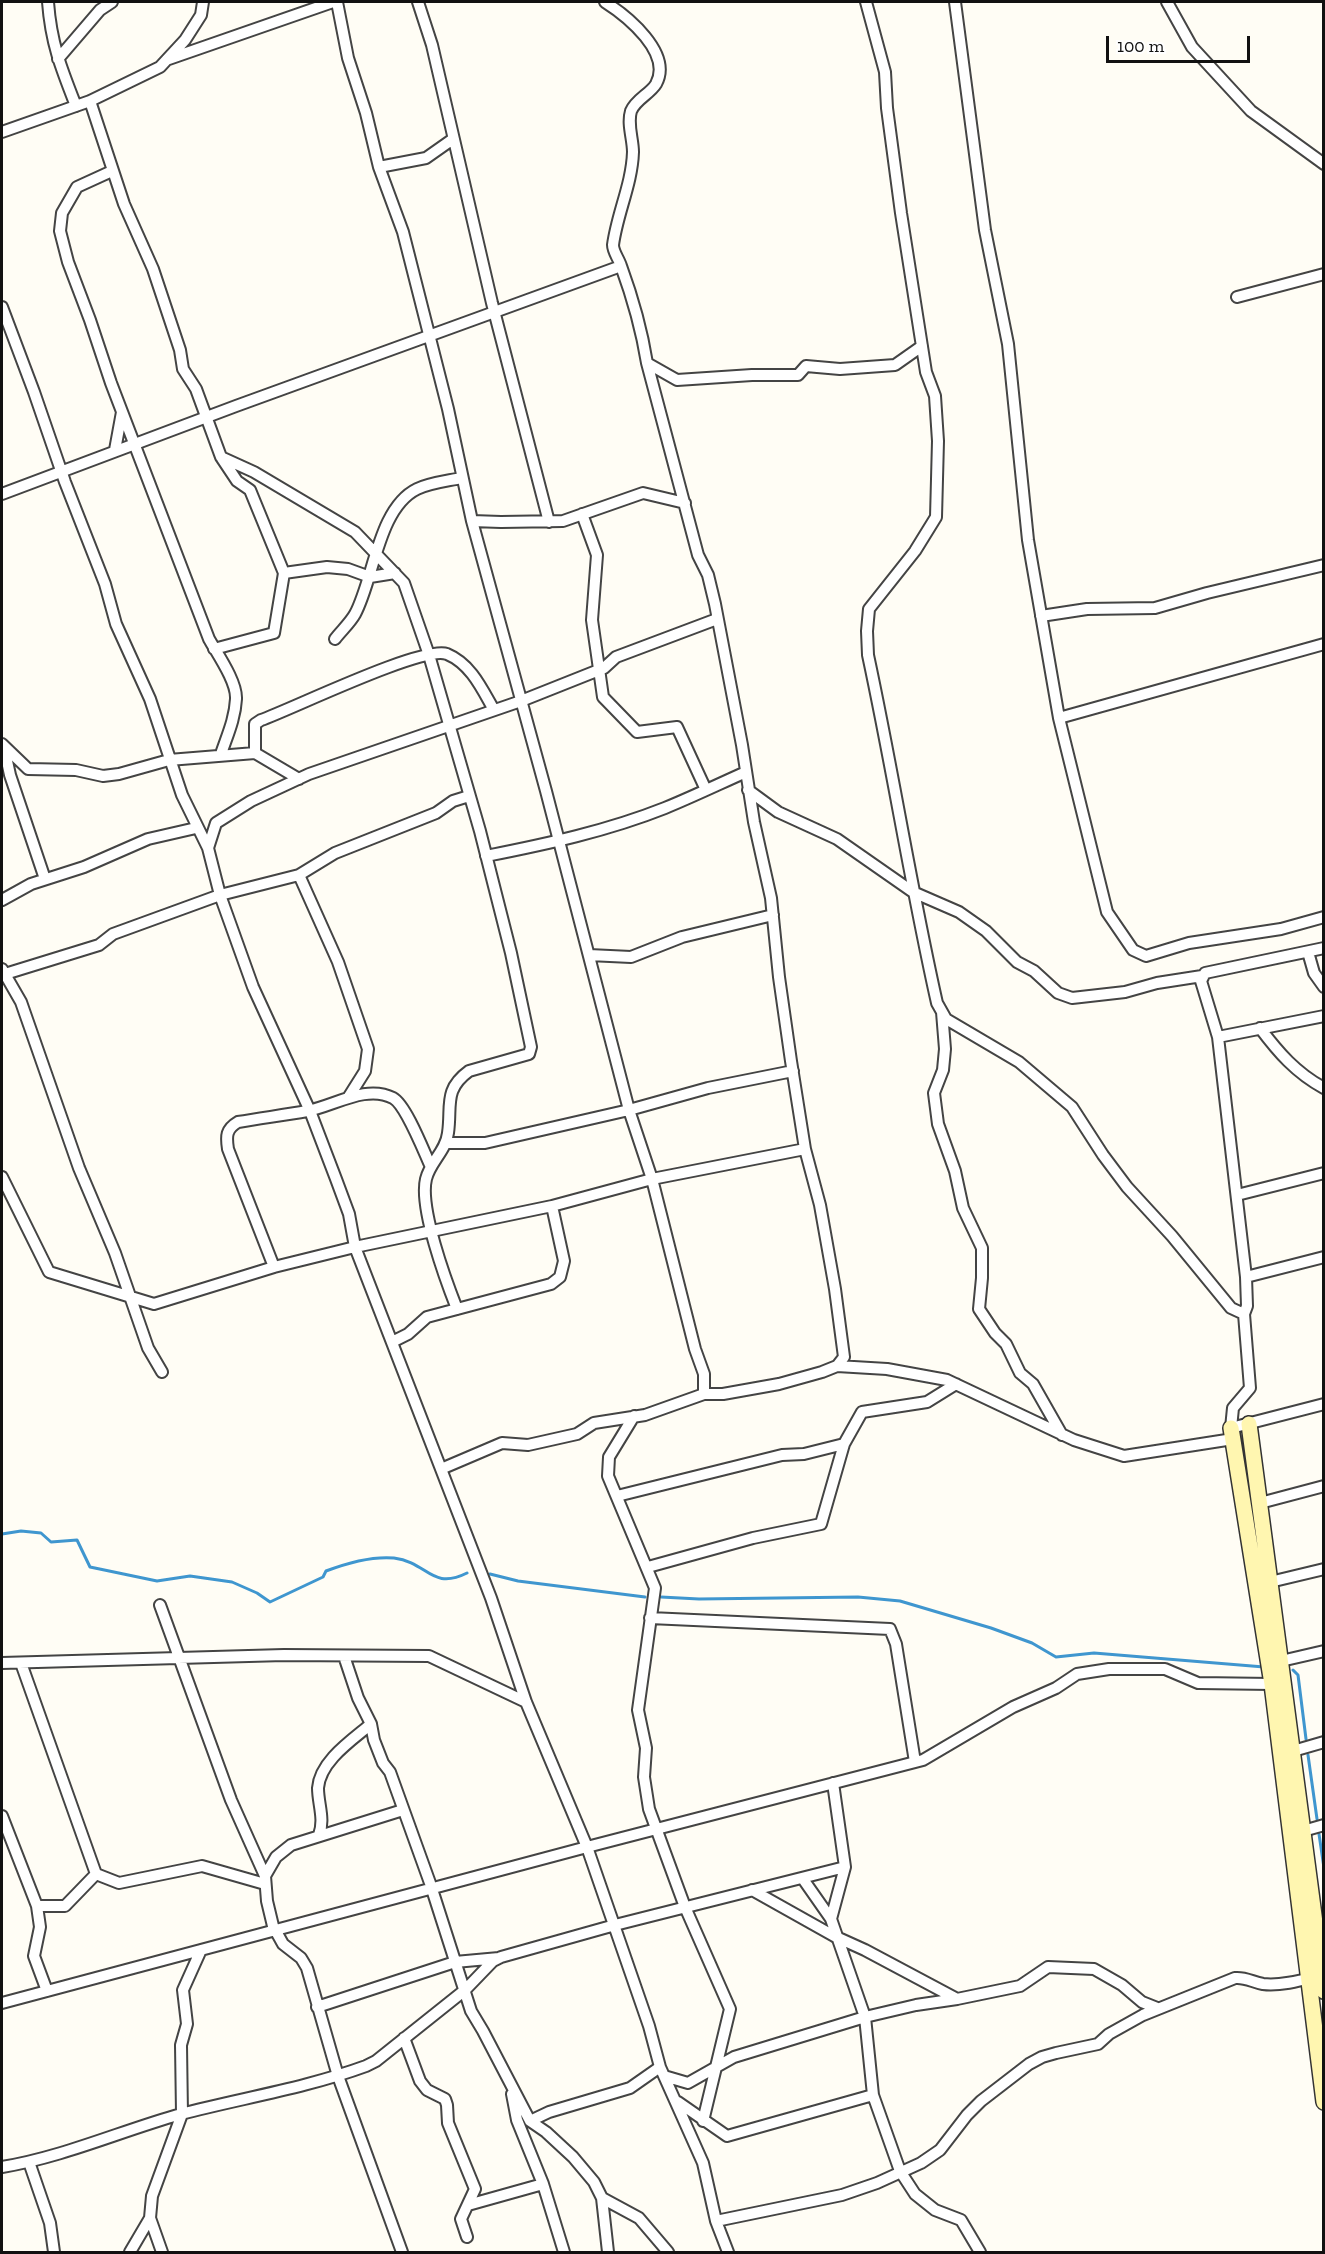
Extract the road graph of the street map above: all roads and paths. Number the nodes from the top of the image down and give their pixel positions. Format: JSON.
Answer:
{"nodes":[{"id":1,"x":48,"y":2,"type":"edge"},
{"id":2,"x":112,"y":2,"type":"edge"},
{"id":3,"x":203,"y":2,"type":"edge"},
{"id":4,"x":335,"y":2,"type":"edge"},
{"id":5,"x":418,"y":2,"type":"edge"},
{"id":6,"x":605,"y":2,"type":"edge"},
{"id":7,"x":866,"y":2,"type":"edge"},
{"id":8,"x":955,"y":2,"type":"edge"},
{"id":9,"x":1167,"y":2,"type":"edge"},
{"id":10,"x":58,"y":59,"type":"junction"},
{"id":11,"x":166,"y":60,"type":"junction"},
{"id":12,"x":90,"y":101,"type":"junction"},
{"id":13,"x":76,"y":106,"type":"junction"},
{"id":14,"x":2,"y":132,"type":"edge"},
{"id":15,"x":453,"y":139,"type":"junction"},
{"id":16,"x":1323,"y":164,"type":"edge"},
{"id":17,"x":379,"y":167,"type":"junction"},
{"id":18,"x":112,"y":171,"type":"junction"},
{"id":19,"x":621,"y":266,"type":"junction"},
{"id":20,"x":1323,"y":274,"type":"edge"},
{"id":21,"x":1237,"y":297,"type":"dead end"},
{"id":22,"x":2,"y":307,"type":"edge"},
{"id":23,"x":494,"y":312,"type":"junction"},
{"id":24,"x":429,"y":336,"type":"junction"},
{"id":25,"x":922,"y":346,"type":"junction"},
{"id":26,"x":647,"y":363,"type":"junction"},
{"id":27,"x":122,"y":411,"type":"junction"},
{"id":28,"x":207,"y":416,"type":"junction"},
{"id":29,"x":134,"y":443,"type":"junction"},
{"id":30,"x":115,"y":450,"type":"junction"},
{"id":31,"x":221,"y":458,"type":"junction"},
{"id":32,"x":61,"y":470,"type":"junction"},
{"id":33,"x":461,"y":478,"type":"junction"},
{"id":34,"x":2,"y":494,"type":"edge"},
{"id":35,"x":685,"y":503,"type":"junction"},
{"id":36,"x":582,"y":514,"type":"junction"},
{"id":37,"x":472,"y":520,"type":"junction"},
{"id":38,"x":549,"y":522,"type":"junction"},
{"id":39,"x":377,"y":555,"type":"junction"},
{"id":40,"x":1323,"y":565,"type":"edge"},
{"id":41,"x":284,"y":573,"type":"junction"},
{"id":42,"x":395,"y":573,"type":"junction"},
{"id":43,"x":370,"y":577,"type":"junction"},
{"id":44,"x":1041,"y":616,"type":"junction"},
{"id":45,"x":717,"y":619,"type":"junction"},
{"id":46,"x":335,"y":639,"type":"dead end"},
{"id":47,"x":1323,"y":644,"type":"edge"},
{"id":48,"x":214,"y":649,"type":"junction"},
{"id":49,"x":429,"y":655,"type":"junction"},
{"id":50,"x":598,"y":670,"type":"junction"},
{"id":51,"x":521,"y":701,"type":"junction"},
{"id":52,"x":494,"y":710,"type":"junction"},
{"id":53,"x":1059,"y":718,"type":"junction"},
{"id":54,"x":449,"y":726,"type":"junction"},
{"id":55,"x":3,"y":746,"type":"edge"},
{"id":56,"x":255,"y":753,"type":"junction"},
{"id":57,"x":221,"y":754,"type":"junction"},
{"id":58,"x":169,"y":760,"type":"junction"},
{"id":59,"x":746,"y":772,"type":"junction"},
{"id":60,"x":299,"y":778,"type":"junction"},
{"id":61,"x":706,"y":790,"type":"junction"},
{"id":62,"x":748,"y":790,"type":"junction"},
{"id":63,"x":469,"y":796,"type":"junction"},
{"id":64,"x":196,"y":828,"type":"junction"},
{"id":65,"x":559,"y":842,"type":"junction"},
{"id":66,"x":208,"y":848,"type":"junction"},
{"id":67,"x":486,"y":856,"type":"junction"},
{"id":68,"x":299,"y":875,"type":"junction"},
{"id":69,"x":45,"y":879,"type":"junction"},
{"id":70,"x":913,"y":892,"type":"junction"},
{"id":71,"x":220,"y":895,"type":"junction"},
{"id":72,"x":2,"y":900,"type":"edge"},
{"id":73,"x":773,"y":915,"type":"junction"},
{"id":74,"x":1323,"y":917,"type":"edge"},
{"id":75,"x":1323,"y":948,"type":"edge"},
{"id":76,"x":1308,"y":952,"type":"junction"},
{"id":77,"x":589,"y":955,"type":"junction"},
{"id":78,"x":3,"y":971,"type":"edge"},
{"id":79,"x":1202,"y":976,"type":"junction"},
{"id":80,"x":1323,"y":987,"type":"edge"},
{"id":81,"x":942,"y":1012,"type":"junction"},
{"id":82,"x":1323,"y":1016,"type":"edge"},
{"id":83,"x":1260,"y":1028,"type":"junction"},
{"id":84,"x":1218,"y":1037,"type":"junction"},
{"id":85,"x":793,"y":1071,"type":"junction"},
{"id":86,"x":1323,"y":1088,"type":"edge"},
{"id":87,"x":348,"y":1098,"type":"junction"},
{"id":88,"x":629,"y":1110,"type":"junction"},
{"id":89,"x":310,"y":1111,"type":"junction"},
{"id":90,"x":446,"y":1143,"type":"junction"},
{"id":91,"x":806,"y":1149,"type":"junction"},
{"id":92,"x":431,"y":1167,"type":"junction"},
{"id":93,"x":1323,"y":1173,"type":"edge"},
{"id":94,"x":2,"y":1177,"type":"edge"},
{"id":95,"x":652,"y":1179,"type":"junction"},
{"id":96,"x":1237,"y":1195,"type":"junction"},
{"id":97,"x":552,"y":1206,"type":"junction"},
{"id":98,"x":432,"y":1232,"type":"junction"},
{"id":99,"x":355,"y":1247,"type":"junction"},
{"id":100,"x":1323,"y":1257,"type":"edge"},
{"id":101,"x":274,"y":1267,"type":"junction"},
{"id":102,"x":1246,"y":1277,"type":"junction"},
{"id":103,"x":129,"y":1296,"type":"junction"},
{"id":104,"x":457,"y":1309,"type":"junction"},
{"id":105,"x":1244,"y":1314,"type":"junction"},
{"id":106,"x":392,"y":1342,"type":"junction"},
{"id":107,"x":837,"y":1366,"type":"junction"},
{"id":108,"x":162,"y":1372,"type":"dead end"},
{"id":109,"x":956,"y":1384,"type":"junction"},
{"id":110,"x":704,"y":1394,"type":"junction"},
{"id":111,"x":1323,"y":1404,"type":"edge"},
{"id":112,"x":634,"y":1416,"type":"junction"},
{"id":113,"x":1249,"y":1424,"type":"junction"},
{"id":114,"x":1232,"y":1434,"type":"junction"},
{"id":115,"x":1062,"y":1435,"type":"junction"},
{"id":116,"x":844,"y":1444,"type":"junction"},
{"id":117,"x":441,"y":1469,"type":"junction"},
{"id":118,"x":1323,"y":1486,"type":"edge"},
{"id":119,"x":617,"y":1496,"type":"junction"},
{"id":120,"x":1260,"y":1503,"type":"junction"},
{"id":121,"x":648,"y":1567,"type":"junction"},
{"id":122,"x":1323,"y":1569,"type":"edge"},
{"id":123,"x":1270,"y":1582,"type":"junction"},
{"id":124,"x":160,"y":1605,"type":"dead end"},
{"id":125,"x":650,"y":1618,"type":"junction"},
{"id":126,"x":1323,"y":1651,"type":"edge"},
{"id":127,"x":344,"y":1656,"type":"junction"},
{"id":128,"x":180,"y":1658,"type":"junction"},
{"id":129,"x":1281,"y":1662,"type":"junction"},
{"id":130,"x":2,"y":1663,"type":"edge"},
{"id":131,"x":21,"y":1663,"type":"junction"},
{"id":132,"x":1272,"y":1684,"type":"junction"},
{"id":133,"x":526,"y":1702,"type":"junction"},
{"id":134,"x":371,"y":1724,"type":"junction"},
{"id":135,"x":1323,"y":1742,"type":"edge"},
{"id":136,"x":1293,"y":1751,"type":"junction"},
{"id":137,"x":915,"y":1762,"type":"junction"},
{"id":138,"x":833,"y":1783,"type":"junction"},
{"id":139,"x":403,"y":1810,"type":"junction"},
{"id":140,"x":2,"y":1816,"type":"edge"},
{"id":141,"x":1323,"y":1825,"type":"edge"},
{"id":142,"x":655,"y":1829,"type":"junction"},
{"id":143,"x":1303,"y":1831,"type":"junction"},
{"id":144,"x":319,"y":1835,"type":"junction"},
{"id":145,"x":587,"y":1847,"type":"junction"},
{"id":146,"x":845,"y":1867,"type":"junction"},
{"id":147,"x":96,"y":1874,"type":"junction"},
{"id":148,"x":803,"y":1879,"type":"junction"},
{"id":149,"x":265,"y":1880,"type":"junction"},
{"id":150,"x":432,"y":1889,"type":"junction"},
{"id":151,"x":752,"y":1890,"type":"junction"},
{"id":152,"x":37,"y":1906,"type":"junction"},
{"id":153,"x":685,"y":1907,"type":"junction"},
{"id":154,"x":1319,"y":1914,"type":"edge"},
{"id":155,"x":831,"y":1919,"type":"junction"},
{"id":156,"x":615,"y":1925,"type":"junction"},
{"id":157,"x":275,"y":1931,"type":"junction"},
{"id":158,"x":838,"y":1938,"type":"junction"},
{"id":159,"x":201,"y":1950,"type":"junction"},
{"id":160,"x":501,"y":1958,"type":"junction"},
{"id":161,"x":455,"y":1962,"type":"junction"},
{"id":162,"x":1318,"y":1982,"type":"edge"},
{"id":163,"x":465,"y":1990,"type":"junction"},
{"id":164,"x":47,"y":1991,"type":"junction"},
{"id":165,"x":957,"y":2000,"type":"junction"},
{"id":166,"x":2,"y":2003,"type":"edge"},
{"id":167,"x":317,"y":2007,"type":"junction"},
{"id":168,"x":1157,"y":2008,"type":"junction"},
{"id":169,"x":865,"y":2017,"type":"junction"},
{"id":170,"x":404,"y":2038,"type":"junction"},
{"id":171,"x":717,"y":2067,"type":"junction"},
{"id":172,"x":662,"y":2072,"type":"junction"},
{"id":173,"x":338,"y":2076,"type":"junction"},
{"id":174,"x":511,"y":2085,"type":"junction"},
{"id":175,"x":873,"y":2095,"type":"junction"},
{"id":176,"x":675,"y":2100,"type":"junction"},
{"id":177,"x":1323,"y":2102,"type":"edge"},
{"id":178,"x":182,"y":2114,"type":"junction"},
{"id":179,"x":530,"y":2121,"type":"junction"},
{"id":180,"x":703,"y":2121,"type":"junction"},
{"id":181,"x":29,"y":2162,"type":"junction"},
{"id":182,"x":2,"y":2167,"type":"edge"},
{"id":183,"x":900,"y":2171,"type":"junction"},
{"id":184,"x":543,"y":2184,"type":"junction"},
{"id":185,"x":602,"y":2198,"type":"junction"},
{"id":186,"x":468,"y":2205,"type":"junction"},
{"id":187,"x":150,"y":2218,"type":"junction"},
{"id":188,"x":716,"y":2221,"type":"junction"},
{"id":189,"x":467,"y":2237,"type":"dead end"},
{"id":190,"x":54,"y":2253,"type":"edge"},
{"id":191,"x":130,"y":2253,"type":"edge"},
{"id":192,"x":162,"y":2253,"type":"edge"},
{"id":193,"x":402,"y":2253,"type":"edge"},
{"id":194,"x":564,"y":2253,"type":"edge"},
{"id":195,"x":608,"y":2253,"type":"edge"},
{"id":196,"x":668,"y":2253,"type":"edge"},
{"id":197,"x":728,"y":2253,"type":"edge"},
{"id":198,"x":980,"y":2253,"type":"edge"}],
"edges":[{"from":1,"to":10,"type":"street"},
{"from":2,"to":10,"type":"street"},
{"from":3,"to":11,"type":"street"},
{"from":4,"to":11,"type":"street"},
{"from":4,"to":17,"type":"street"},
{"from":5,"to":15,"type":"street"},
{"from":6,"to":19,"type":"street"},
{"from":7,"to":25,"type":"street"},
{"from":8,"to":44,"type":"street"},
{"from":9,"to":16,"type":"street"},
{"from":10,"to":13,"type":"street"},
{"from":11,"to":12,"type":"street"},
{"from":12,"to":13,"type":"street"},
{"from":12,"to":18,"type":"street"},
{"from":13,"to":14,"type":"street"},
{"from":15,"to":17,"type":"street"},
{"from":15,"to":23,"type":"street"},
{"from":17,"to":24,"type":"street"},
{"from":18,"to":27,"type":"street"},
{"from":18,"to":28,"type":"street"},
{"from":19,"to":23,"type":"street"},
{"from":19,"to":26,"type":"street"},
{"from":20,"to":21,"type":"street"},
{"from":22,"to":32,"type":"street"},
{"from":23,"to":24,"type":"street"},
{"from":23,"to":38,"type":"street"},
{"from":24,"to":28,"type":"street"},
{"from":24,"to":33,"type":"street"},
{"from":25,"to":26,"type":"street"},
{"from":25,"to":70,"type":"street"},
{"from":26,"to":35,"type":"street"},
{"from":27,"to":29,"type":"street"},
{"from":27,"to":30,"type":"street"},
{"from":28,"to":29,"type":"street"},
{"from":28,"to":31,"type":"street"},
{"from":29,"to":30,"type":"street"},
{"from":29,"to":48,"type":"street"},
{"from":30,"to":32,"type":"street"},
{"from":31,"to":39,"type":"street"},
{"from":31,"to":41,"type":"street"},
{"from":32,"to":34,"type":"street"},
{"from":32,"to":58,"type":"street"},
{"from":33,"to":37,"type":"street"},
{"from":33,"to":39,"type":"street"},
{"from":35,"to":36,"type":"street"},
{"from":35,"to":45,"type":"street"},
{"from":36,"to":38,"type":"street"},
{"from":36,"to":50,"type":"street"},
{"from":37,"to":38,"type":"street"},
{"from":37,"to":51,"type":"street"},
{"from":39,"to":42,"type":"street"},
{"from":39,"to":43,"type":"street"},
{"from":40,"to":44,"type":"street"},
{"from":41,"to":43,"type":"street"},
{"from":41,"to":48,"type":"street"},
{"from":42,"to":43,"type":"street"},
{"from":42,"to":49,"type":"street"},
{"from":43,"to":46,"type":"street"},
{"from":44,"to":53,"type":"street"},
{"from":45,"to":50,"type":"street"},
{"from":45,"to":59,"type":"street"},
{"from":47,"to":53,"type":"street"},
{"from":48,"to":57,"type":"street"},
{"from":49,"to":52,"type":"street"},
{"from":49,"to":54,"type":"street"},
{"from":49,"to":56,"type":"street"},
{"from":50,"to":51,"type":"street"},
{"from":50,"to":61,"type":"street"},
{"from":51,"to":52,"type":"street"},
{"from":51,"to":65,"type":"street"},
{"from":52,"to":54,"type":"street"},
{"from":53,"to":74,"type":"street"},
{"from":54,"to":60,"type":"street"},
{"from":54,"to":63,"type":"street"},
{"from":55,"to":58,"type":"street"},
{"from":55,"to":69,"type":"street"},
{"from":56,"to":57,"type":"street"},
{"from":56,"to":60,"type":"street"},
{"from":57,"to":58,"type":"street"},
{"from":58,"to":64,"type":"street"},
{"from":59,"to":61,"type":"street"},
{"from":59,"to":62,"type":"street"},
{"from":60,"to":66,"type":"street"},
{"from":61,"to":65,"type":"street"},
{"from":62,"to":70,"type":"street"},
{"from":62,"to":73,"type":"street"},
{"from":63,"to":67,"type":"street"},
{"from":63,"to":68,"type":"street"},
{"from":64,"to":66,"type":"street"},
{"from":64,"to":69,"type":"street"},
{"from":65,"to":67,"type":"street"},
{"from":65,"to":77,"type":"street"},
{"from":66,"to":71,"type":"street"},
{"from":67,"to":90,"type":"street"},
{"from":68,"to":71,"type":"street"},
{"from":68,"to":87,"type":"street"},
{"from":69,"to":72,"type":"street"},
{"from":70,"to":79,"type":"street"},
{"from":70,"to":81,"type":"street"},
{"from":71,"to":78,"type":"street"},
{"from":71,"to":89,"type":"street"},
{"from":73,"to":77,"type":"street"},
{"from":73,"to":85,"type":"street"},
{"from":75,"to":76,"type":"street"},
{"from":76,"to":79,"type":"street"},
{"from":76,"to":80,"type":"street"},
{"from":77,"to":88,"type":"street"},
{"from":78,"to":103,"type":"street"},
{"from":79,"to":84,"type":"street"},
{"from":81,"to":105,"type":"street"},
{"from":81,"to":115,"type":"street"},
{"from":82,"to":83,"type":"street"},
{"from":83,"to":84,"type":"street"},
{"from":83,"to":86,"type":"street"},
{"from":84,"to":96,"type":"street"},
{"from":85,"to":88,"type":"street"},
{"from":85,"to":91,"type":"street"},
{"from":87,"to":89,"type":"street"},
{"from":87,"to":92,"type":"street"},
{"from":88,"to":90,"type":"street"},
{"from":88,"to":95,"type":"street"},
{"from":89,"to":99,"type":"street"},
{"from":89,"to":101,"type":"street"},
{"from":90,"to":92,"type":"street"},
{"from":91,"to":95,"type":"street"},
{"from":91,"to":107,"type":"street"},
{"from":92,"to":98,"type":"street"},
{"from":93,"to":96,"type":"street"},
{"from":94,"to":103,"type":"street"},
{"from":95,"to":97,"type":"street"},
{"from":95,"to":110,"type":"street"},
{"from":96,"to":102,"type":"street"},
{"from":97,"to":98,"type":"street"},
{"from":97,"to":104,"type":"street"},
{"from":98,"to":99,"type":"street"},
{"from":98,"to":104,"type":"street"},
{"from":99,"to":101,"type":"street"},
{"from":99,"to":106,"type":"street"},
{"from":100,"to":102,"type":"street"},
{"from":101,"to":103,"type":"street"},
{"from":102,"to":105,"type":"street"},
{"from":103,"to":108,"type":"street"},
{"from":104,"to":106,"type":"street"},
{"from":105,"to":114,"type":"street"},
{"from":106,"to":117,"type":"street"},
{"from":107,"to":109,"type":"street"},
{"from":107,"to":110,"type":"street"},
{"from":109,"to":115,"type":"street"},
{"from":109,"to":116,"type":"street"},
{"from":110,"to":112,"type":"street"},
{"from":111,"to":113,"type":"street"},
{"from":112,"to":117,"type":"street"},
{"from":112,"to":119,"type":"street"},
{"from":113,"to":114,"type":"street"},
{"from":113,"to":120,"type":"street"},
{"from":114,"to":115,"type":"street"},
{"from":114,"to":132,"type":"street"},
{"from":116,"to":119,"type":"street"},
{"from":116,"to":121,"type":"street"},
{"from":117,"to":133,"type":"street"},
{"from":118,"to":120,"type":"street"},
{"from":119,"to":121,"type":"street"},
{"from":120,"to":123,"type":"street"},
{"from":121,"to":125,"type":"street"},
{"from":122,"to":123,"type":"street"},
{"from":123,"to":129,"type":"street"},
{"from":124,"to":128,"type":"street"},
{"from":125,"to":137,"type":"street"},
{"from":125,"to":142,"type":"street"},
{"from":126,"to":129,"type":"street"},
{"from":127,"to":128,"type":"street"},
{"from":127,"to":133,"type":"street"},
{"from":127,"to":134,"type":"street"},
{"from":128,"to":131,"type":"street"},
{"from":128,"to":149,"type":"street"},
{"from":129,"to":136,"type":"street"},
{"from":130,"to":131,"type":"street"},
{"from":131,"to":147,"type":"street"},
{"from":132,"to":137,"type":"street"},
{"from":132,"to":162,"type":"street"},
{"from":133,"to":145,"type":"street"},
{"from":134,"to":139,"type":"street"},
{"from":134,"to":144,"type":"street"},
{"from":135,"to":136,"type":"street"},
{"from":136,"to":143,"type":"street"},
{"from":137,"to":138,"type":"street"},
{"from":138,"to":142,"type":"street"},
{"from":138,"to":146,"type":"street"},
{"from":139,"to":144,"type":"street"},
{"from":139,"to":150,"type":"street"},
{"from":140,"to":152,"type":"street"},
{"from":141,"to":143,"type":"street"},
{"from":142,"to":145,"type":"street"},
{"from":142,"to":153,"type":"street"},
{"from":143,"to":154,"type":"street"},
{"from":144,"to":149,"type":"street"},
{"from":145,"to":150,"type":"street"},
{"from":145,"to":156,"type":"street"},
{"from":146,"to":148,"type":"street"},
{"from":146,"to":155,"type":"street"},
{"from":147,"to":149,"type":"street"},
{"from":147,"to":152,"type":"street"},
{"from":148,"to":151,"type":"street"},
{"from":148,"to":155,"type":"street"},
{"from":149,"to":157,"type":"street"},
{"from":150,"to":157,"type":"street"},
{"from":150,"to":161,"type":"street"},
{"from":151,"to":153,"type":"street"},
{"from":151,"to":158,"type":"street"},
{"from":152,"to":164,"type":"street"},
{"from":153,"to":156,"type":"street"},
{"from":153,"to":171,"type":"street"},
{"from":154,"to":162,"type":"street"},
{"from":155,"to":158,"type":"street"},
{"from":156,"to":160,"type":"street"},
{"from":156,"to":172,"type":"street"},
{"from":157,"to":159,"type":"street"},
{"from":157,"to":167,"type":"street"},
{"from":158,"to":165,"type":"street"},
{"from":158,"to":169,"type":"street"},
{"from":159,"to":164,"type":"street"},
{"from":159,"to":178,"type":"street"},
{"from":160,"to":161,"type":"street"},
{"from":160,"to":163,"type":"street"},
{"from":161,"to":163,"type":"street"},
{"from":161,"to":167,"type":"street"},
{"from":162,"to":168,"type":"street"},
{"from":162,"to":177,"type":"street"},
{"from":163,"to":170,"type":"street"},
{"from":163,"to":174,"type":"street"},
{"from":164,"to":166,"type":"street"},
{"from":165,"to":168,"type":"street"},
{"from":165,"to":169,"type":"street"},
{"from":167,"to":173,"type":"street"},
{"from":168,"to":183,"type":"street"},
{"from":169,"to":171,"type":"street"},
{"from":169,"to":175,"type":"street"},
{"from":170,"to":173,"type":"street"},
{"from":170,"to":186,"type":"street"},
{"from":171,"to":172,"type":"street"},
{"from":171,"to":180,"type":"street"},
{"from":172,"to":176,"type":"street"},
{"from":172,"to":179,"type":"street"},
{"from":173,"to":178,"type":"street"},
{"from":173,"to":193,"type":"street"},
{"from":174,"to":179,"type":"street"},
{"from":174,"to":184,"type":"street"},
{"from":175,"to":180,"type":"street"},
{"from":175,"to":183,"type":"street"},
{"from":176,"to":180,"type":"street"},
{"from":176,"to":188,"type":"street"},
{"from":178,"to":181,"type":"street"},
{"from":178,"to":187,"type":"street"},
{"from":179,"to":185,"type":"street"},
{"from":181,"to":182,"type":"street"},
{"from":181,"to":190,"type":"street"},
{"from":183,"to":188,"type":"street"},
{"from":183,"to":198,"type":"street"},
{"from":184,"to":186,"type":"street"},
{"from":184,"to":194,"type":"street"},
{"from":185,"to":195,"type":"street"},
{"from":185,"to":196,"type":"street"},
{"from":186,"to":189,"type":"street"},
{"from":187,"to":191,"type":"street"},
{"from":187,"to":192,"type":"street"},
{"from":188,"to":197,"type":"street"}]}
